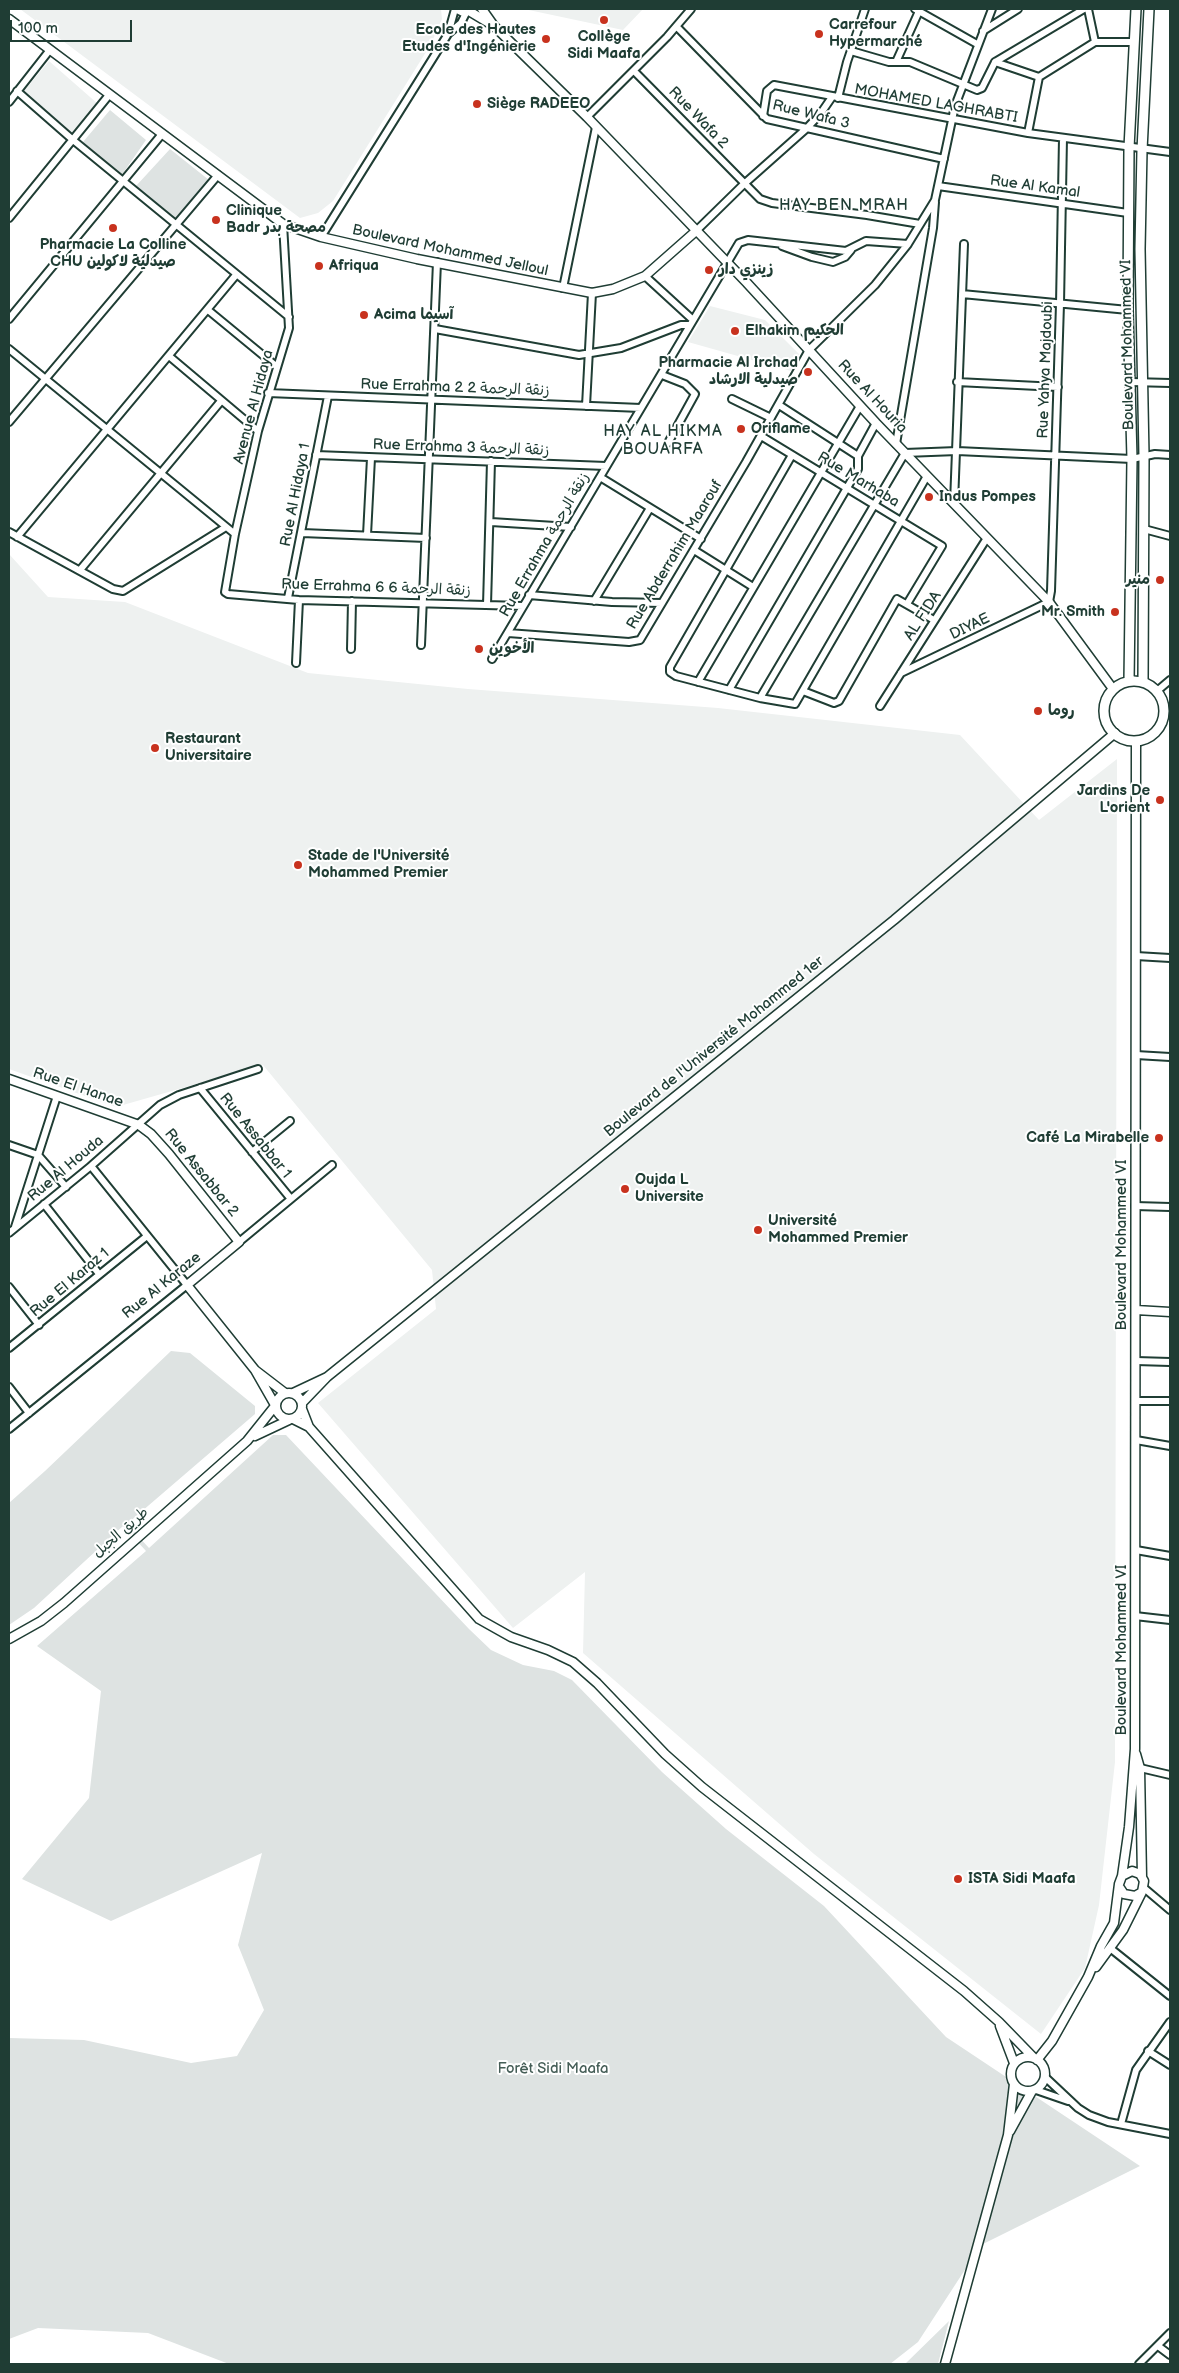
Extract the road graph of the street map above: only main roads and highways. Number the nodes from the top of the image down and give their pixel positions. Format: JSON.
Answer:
{"nodes":[{"id":1,"x":1136,"y":9,"type":"edge"},
{"id":2,"x":1149,"y":9,"type":"edge"},
{"id":3,"x":1129,"y":681,"type":"junction"},
{"id":4,"x":1143,"y":682,"type":"junction"},
{"id":5,"x":1166,"y":726,"type":"edge"}],
"edges":[{"from":1,"to":3,"type":"main road","name":"Boulevard Mohammed VI"},
{"from":2,"to":4,"type":"main road","name":"Boulevard Mohammed VI"},
{"from":3,"to":4,"type":"main road"},
{"from":3,"to":5,"type":"main road"},
{"from":4,"to":5,"type":"main road"}]}
